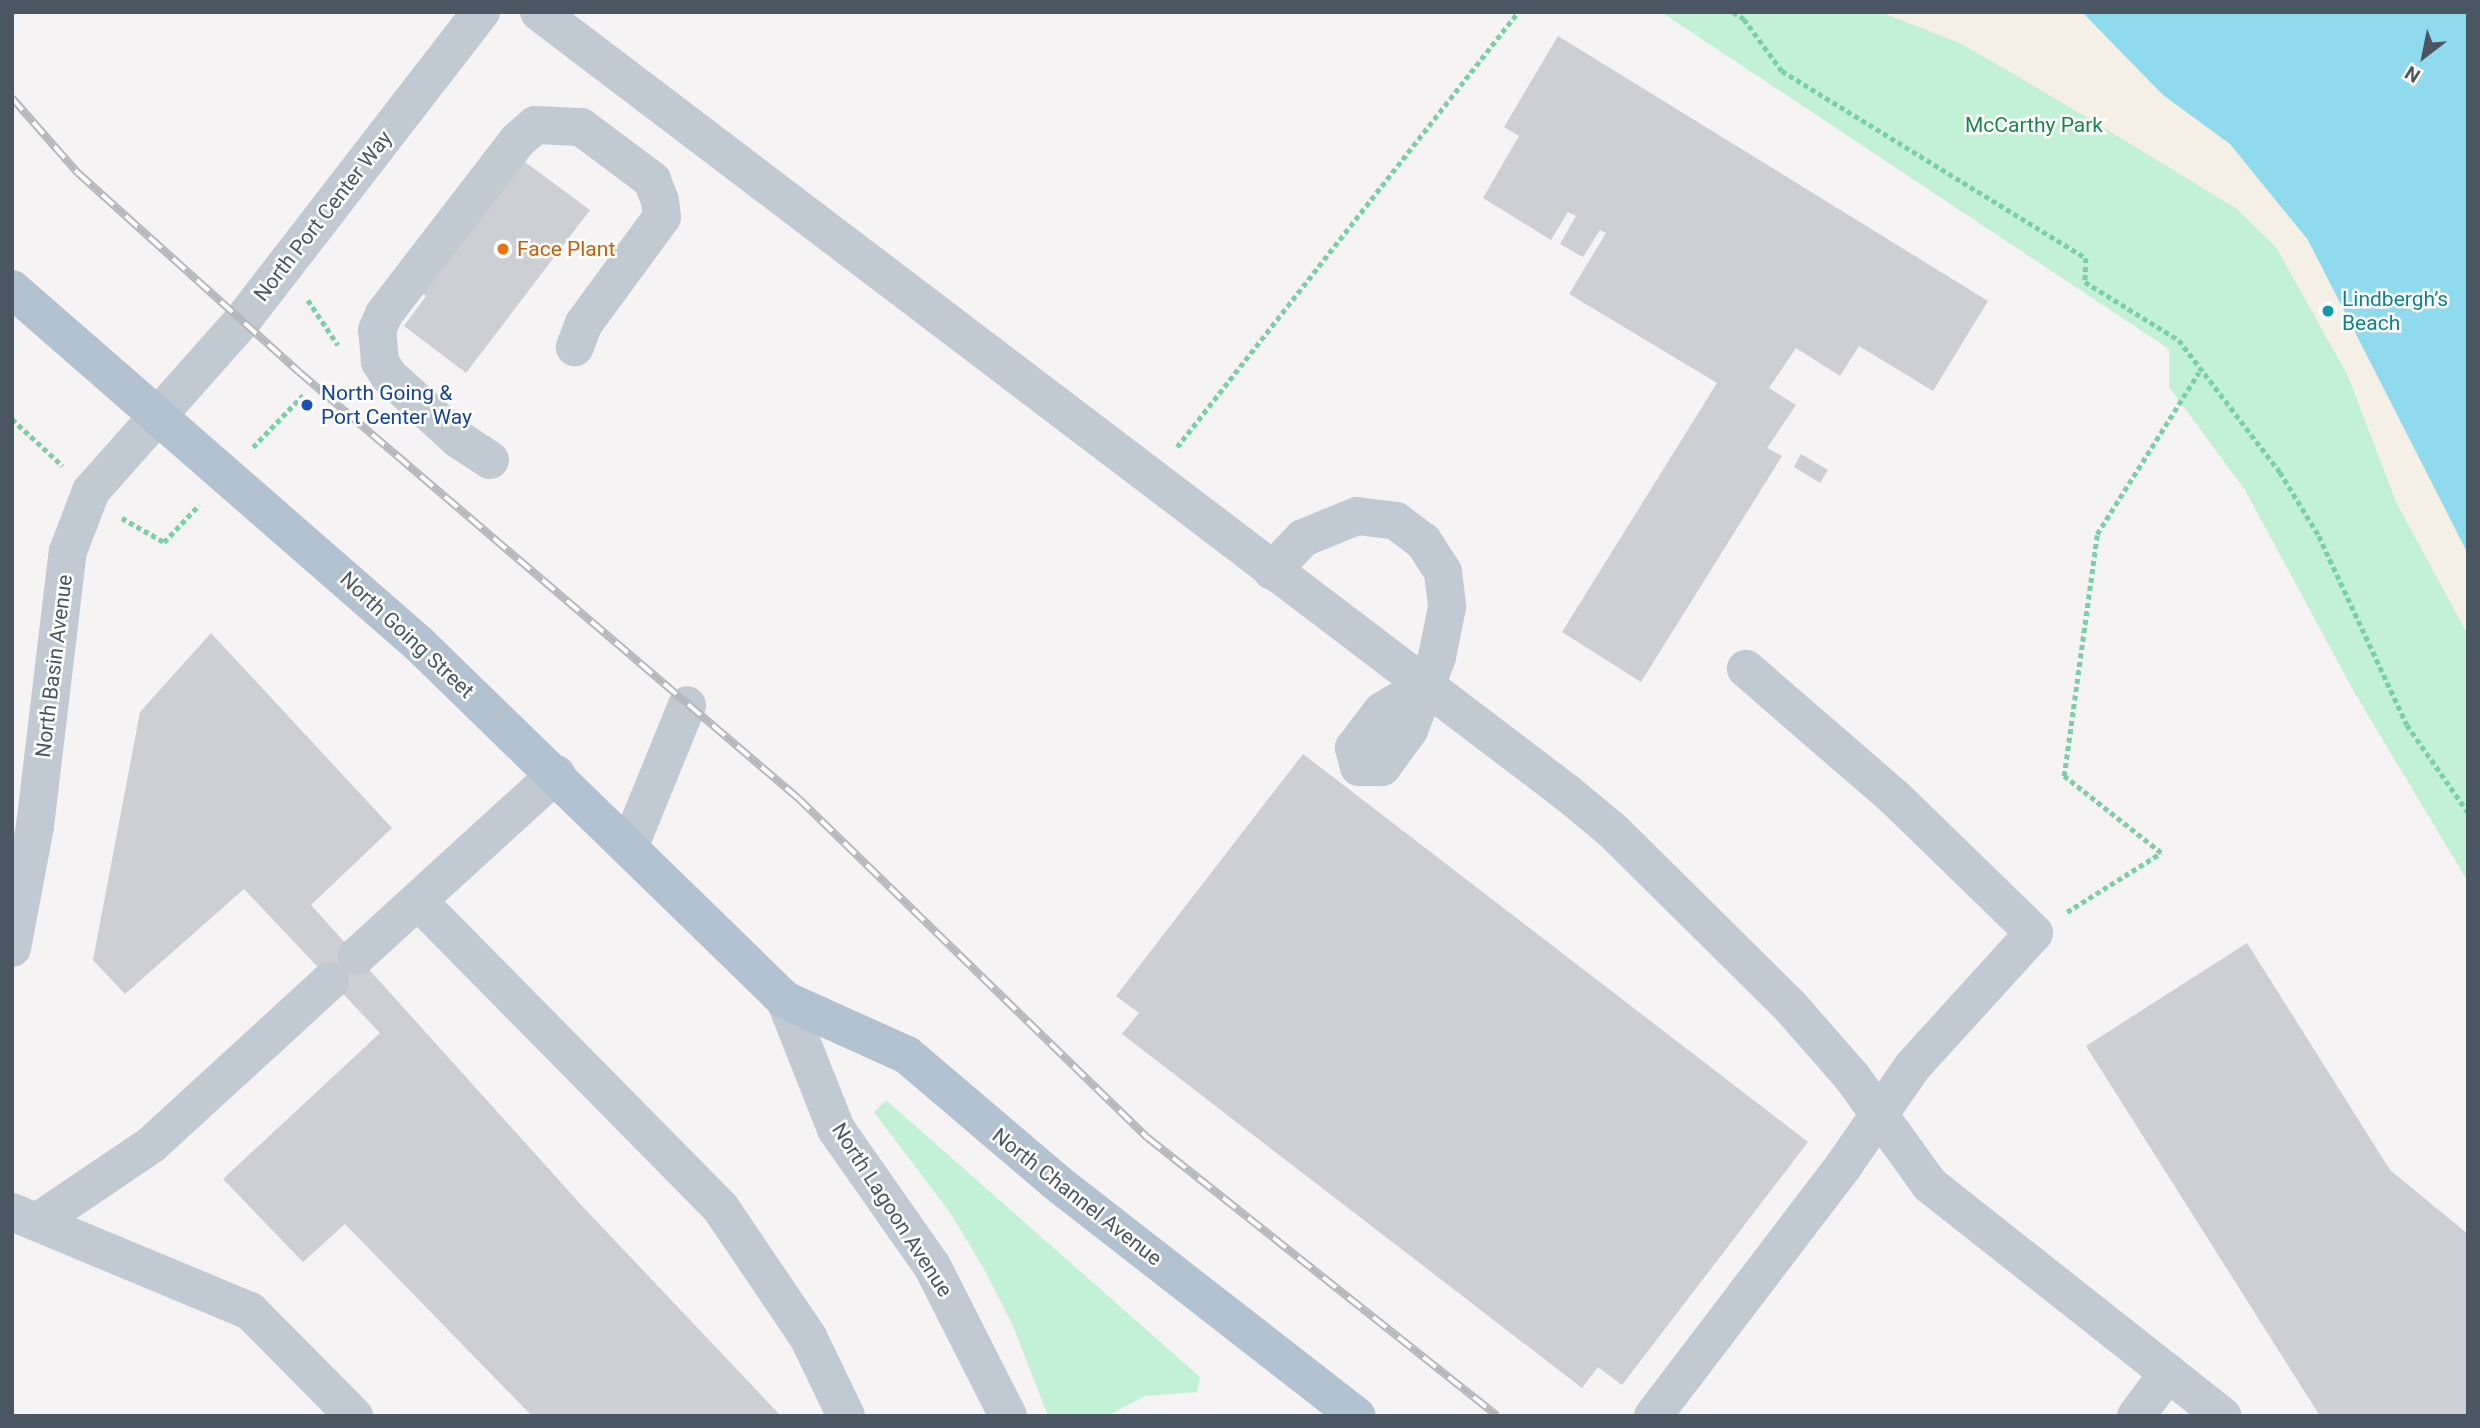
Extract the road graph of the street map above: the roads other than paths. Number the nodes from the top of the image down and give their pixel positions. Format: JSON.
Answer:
{"nodes":[{"id":1,"x":481,"y":12,"type":"edge"},
{"id":2,"x":539,"y":12,"type":"edge"},
{"id":3,"x":12,"y":289,"type":"edge"},
{"id":4,"x":575,"y":347,"type":"dead end"},
{"id":5,"x":159,"y":413,"type":"junction"},
{"id":6,"x":490,"y":460,"type":"dead end"},
{"id":7,"x":1272,"y":571,"type":"junction"},
{"id":8,"x":1746,"y":669,"type":"dead end"},
{"id":9,"x":1424,"y":686,"type":"junction"},
{"id":10,"x":687,"y":705,"type":"dead end"},
{"id":11,"x":556,"y":774,"type":"junction"},
{"id":12,"x":1352,"y":776,"type":"dead end"},
{"id":13,"x":630,"y":845,"type":"junction"},
{"id":14,"x":418,"y":901,"type":"junction"},
{"id":15,"x":12,"y":947,"type":"edge"},
{"id":16,"x":785,"y":1000,"type":"junction"},
{"id":17,"x":1879,"y":1114,"type":"junction"},
{"id":18,"x":24,"y":1217,"type":"edge"},
{"id":19,"x":2168,"y":1373,"type":"junction"},
{"id":20,"x":354,"y":1416,"type":"edge"},
{"id":21,"x":846,"y":1416,"type":"edge"},
{"id":22,"x":1008,"y":1416,"type":"edge"},
{"id":23,"x":1357,"y":1416,"type":"edge"},
{"id":24,"x":1653,"y":1416,"type":"edge"},
{"id":25,"x":2136,"y":1416,"type":"edge"},
{"id":26,"x":2223,"y":1416,"type":"edge"}],
"edges":[{"from":1,"to":5,"type":"street","name":"North Port Center Way"},
{"from":2,"to":7,"type":"street"},
{"from":3,"to":5,"type":"main road","name":"North Going Street"},
{"from":4,"to":6,"type":"street"},
{"from":5,"to":11,"type":"main road","name":"North Going Street"},
{"from":5,"to":15,"type":"street","name":"North Basin Avenue"},
{"from":7,"to":9,"type":"street"},
{"from":7,"to":9,"type":"street"},
{"from":8,"to":17,"type":"street"},
{"from":9,"to":12,"type":"street"},
{"from":9,"to":17,"type":"street"},
{"from":10,"to":13,"type":"street"},
{"from":11,"to":13,"type":"main road","name":"North Going Street"},
{"from":11,"to":14,"type":"street"},
{"from":13,"to":16,"type":"main road","name":"North Going Street"},
{"from":14,"to":18,"type":"street"},
{"from":14,"to":21,"type":"street"},
{"from":16,"to":22,"type":"street","name":"North Lagoon Avenue"},
{"from":16,"to":23,"type":"main road","name":"North Channel Avenue"},
{"from":17,"to":19,"type":"street"},
{"from":17,"to":24,"type":"street"},
{"from":18,"to":20,"type":"street"},
{"from":19,"to":25,"type":"street"},
{"from":19,"to":26,"type":"street"}]}
